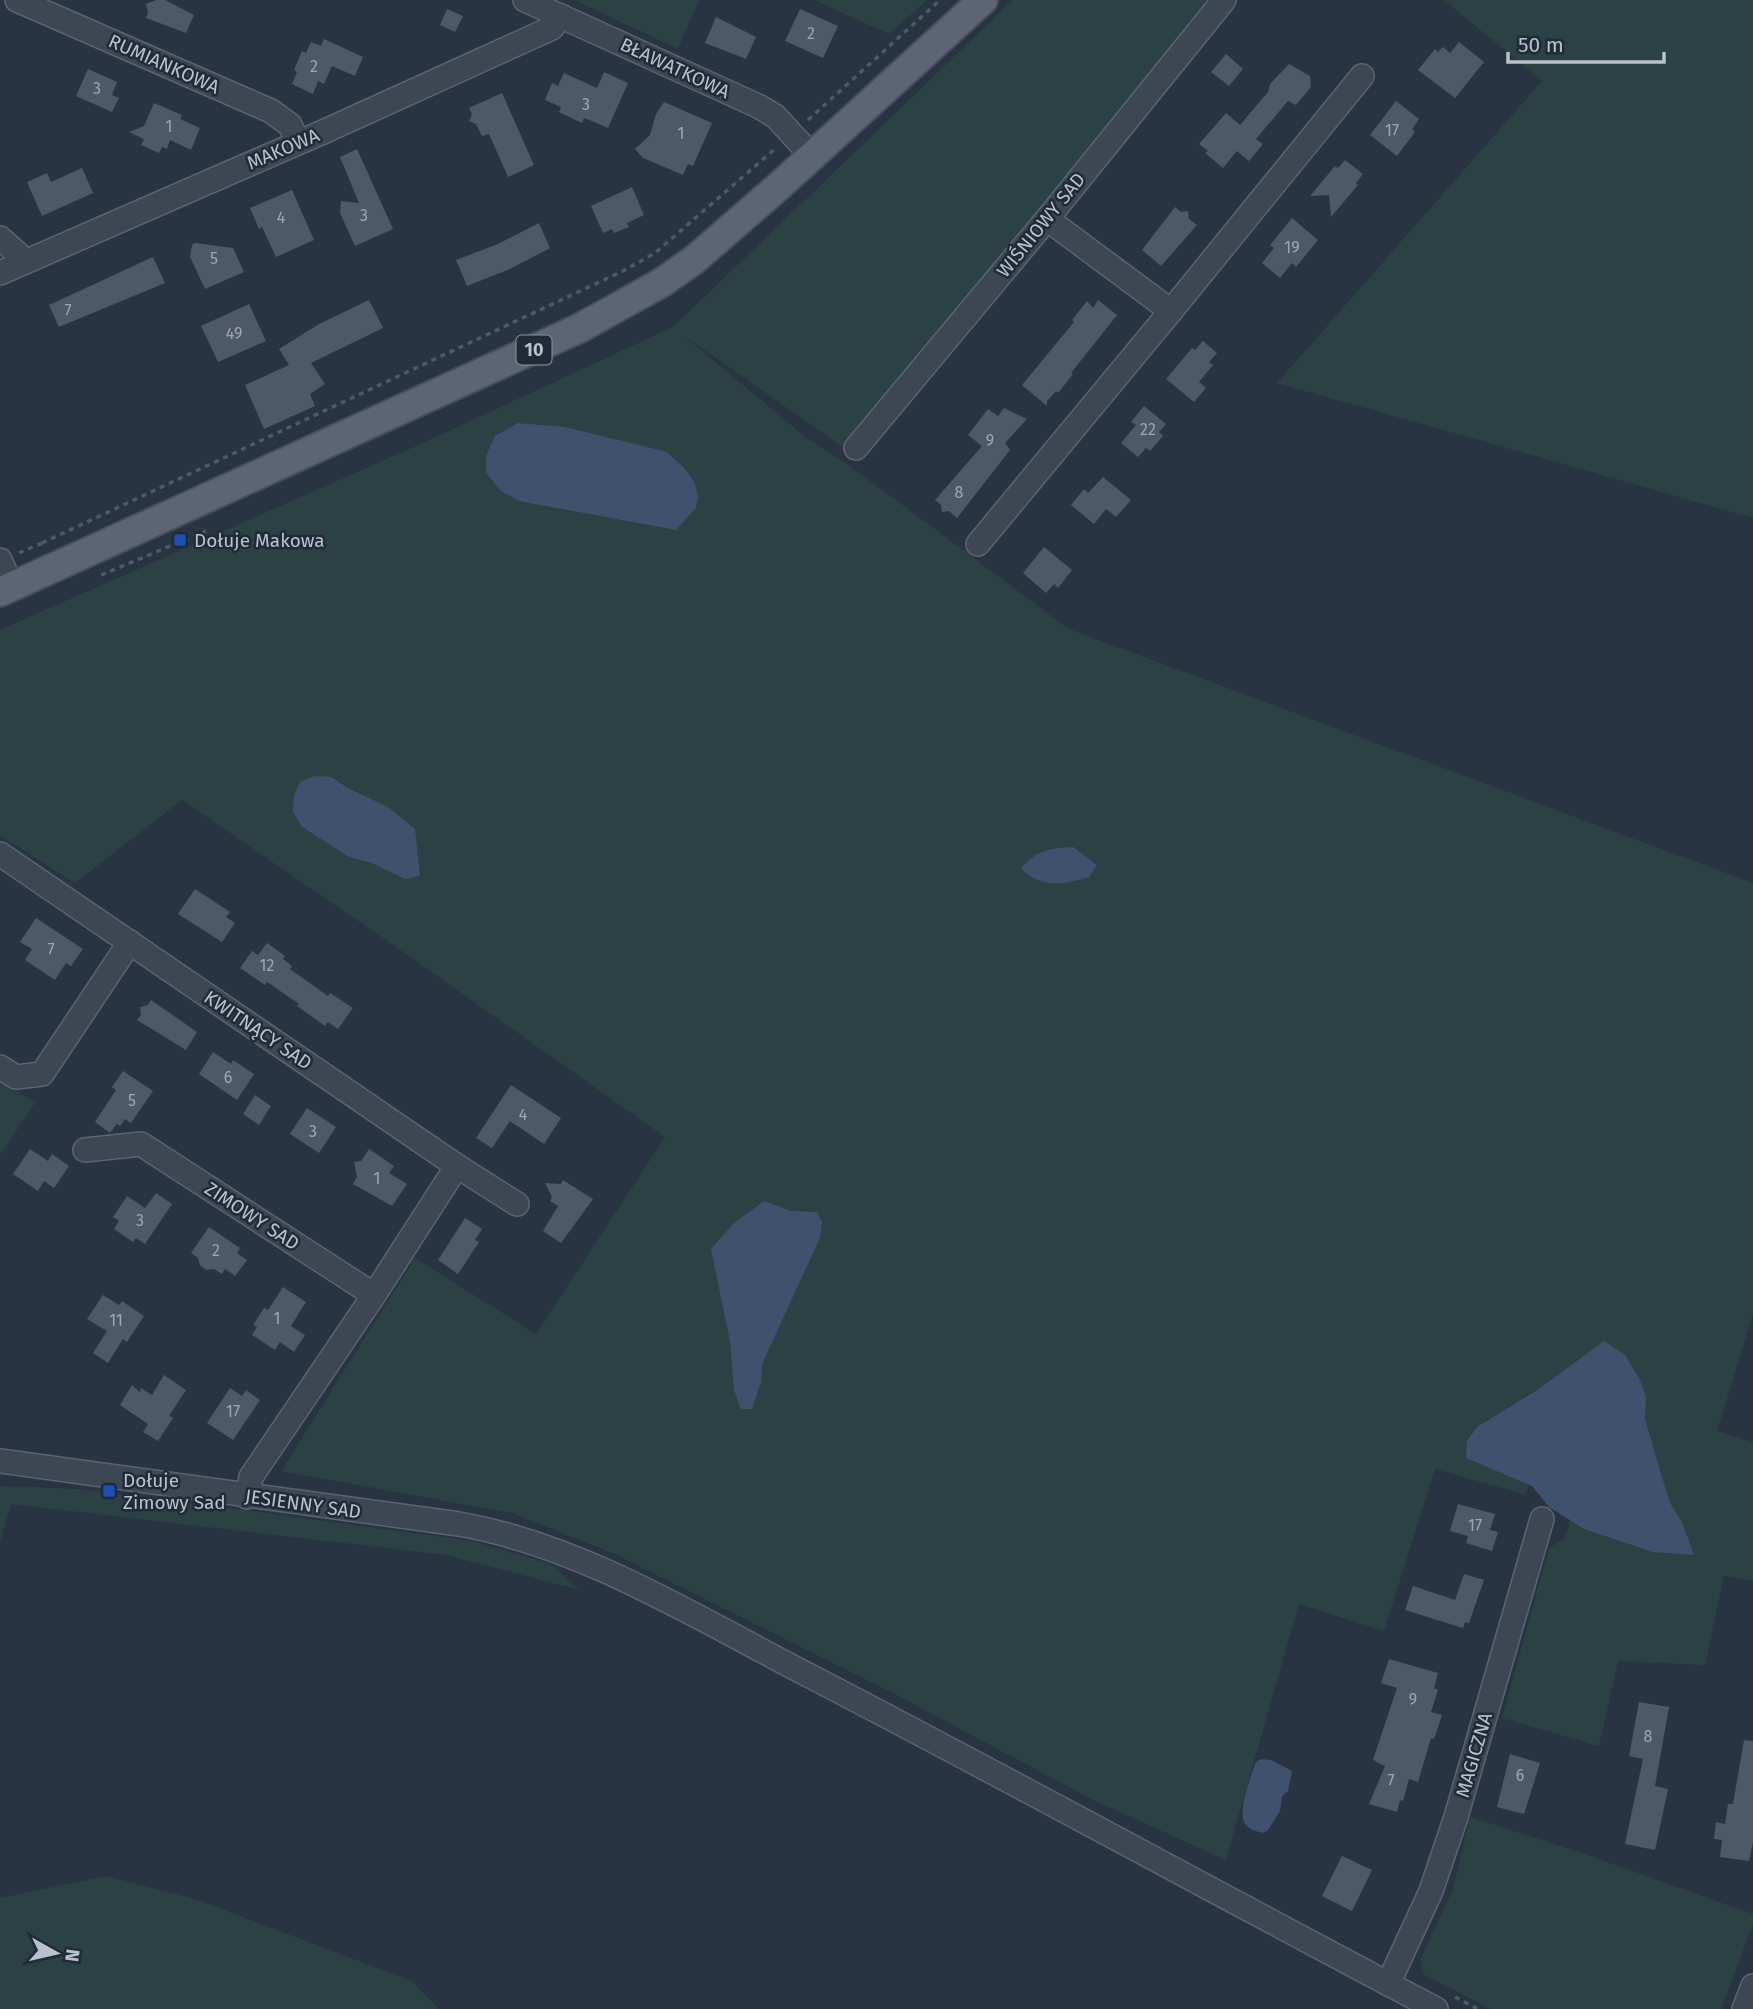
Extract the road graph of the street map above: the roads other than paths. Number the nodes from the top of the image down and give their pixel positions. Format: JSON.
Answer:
{"nodes":[{"id":1,"x":17,"y":0,"type":"edge"},
{"id":2,"x":525,"y":0,"type":"edge"},
{"id":3,"x":983,"y":0,"type":"edge"},
{"id":4,"x":1224,"y":0,"type":"edge"},
{"id":5,"x":561,"y":16,"type":"junction"},
{"id":6,"x":1362,"y":76,"type":"dead end"},
{"id":7,"x":298,"y":142,"type":"junction"},
{"id":8,"x":812,"y":156,"type":"junction"},
{"id":9,"x":1047,"y":219,"type":"junction"},
{"id":10,"x":0,"y":238,"type":"edge"},
{"id":11,"x":26,"y":261,"type":"junction"},
{"id":12,"x":0,"y":273,"type":"edge"},
{"id":13,"x":1171,"y":311,"type":"junction"},
{"id":14,"x":856,"y":448,"type":"dead end"},
{"id":15,"x":978,"y":544,"type":"dead end"},
{"id":16,"x":0,"y":560,"type":"edge"},
{"id":17,"x":6,"y":589,"type":"edge"},
{"id":18,"x":0,"y":854,"type":"edge"},
{"id":19,"x":130,"y":942,"type":"junction"},
{"id":20,"x":0,"y":1067,"type":"edge"},
{"id":21,"x":85,"y":1150,"type":"dead end"},
{"id":22,"x":457,"y":1166,"type":"junction"},
{"id":23,"x":517,"y":1203,"type":"dead end"},
{"id":24,"x":374,"y":1295,"type":"junction"},
{"id":25,"x":0,"y":1461,"type":"edge"},
{"id":26,"x":247,"y":1497,"type":"junction"},
{"id":27,"x":1542,"y":1519,"type":"dead end"},
{"id":28,"x":1388,"y":1984,"type":"junction"},
{"id":29,"x":1753,"y":1986,"type":"edge"},
{"id":30,"x":1436,"y":2009,"type":"edge"},
{"id":31,"x":1744,"y":2009,"type":"edge"}],
"edges":[{"from":1,"to":7,"type":"street","name":"RUMIANKOWA"},
{"from":2,"to":5,"type":"street","name":"BŁAWATKOWA"},
{"from":3,"to":8,"type":"main road","number":"10"},
{"from":4,"to":9,"type":"street","name":"WIŚNIOWY SAD"},
{"from":5,"to":7,"type":"street","name":"MAKOWA"},
{"from":5,"to":8,"type":"street","name":"BŁAWATKOWA"},
{"from":6,"to":13,"type":"street"},
{"from":7,"to":11,"type":"street","name":"MAKOWA"},
{"from":8,"to":17,"type":"main road","number":"10"},
{"from":9,"to":13,"type":"street"},
{"from":9,"to":14,"type":"street","name":"WIŚNIOWY SAD"},
{"from":10,"to":11,"type":"street"},
{"from":11,"to":12,"type":"street","name":"MAKOWA"},
{"from":13,"to":15,"type":"street"},
{"from":16,"to":17,"type":"street"},
{"from":18,"to":19,"type":"street","name":"KWITNĄCY SAD"},
{"from":19,"to":20,"type":"street"},
{"from":19,"to":22,"type":"street","name":"KWITNĄCY SAD"},
{"from":21,"to":24,"type":"street","name":"ZIMOWY SAD"},
{"from":22,"to":23,"type":"street","name":"KWITNĄCY SAD"},
{"from":22,"to":24,"type":"street"},
{"from":24,"to":26,"type":"street"},
{"from":25,"to":26,"type":"street","name":"JESIENNY SAD"},
{"from":26,"to":28,"type":"street","name":"JESIENNY SAD"},
{"from":27,"to":28,"type":"street","name":"MAGICZNA"},
{"from":28,"to":30,"type":"street","name":"JESIENNY SAD"},
{"from":29,"to":31,"type":"street"}]}
